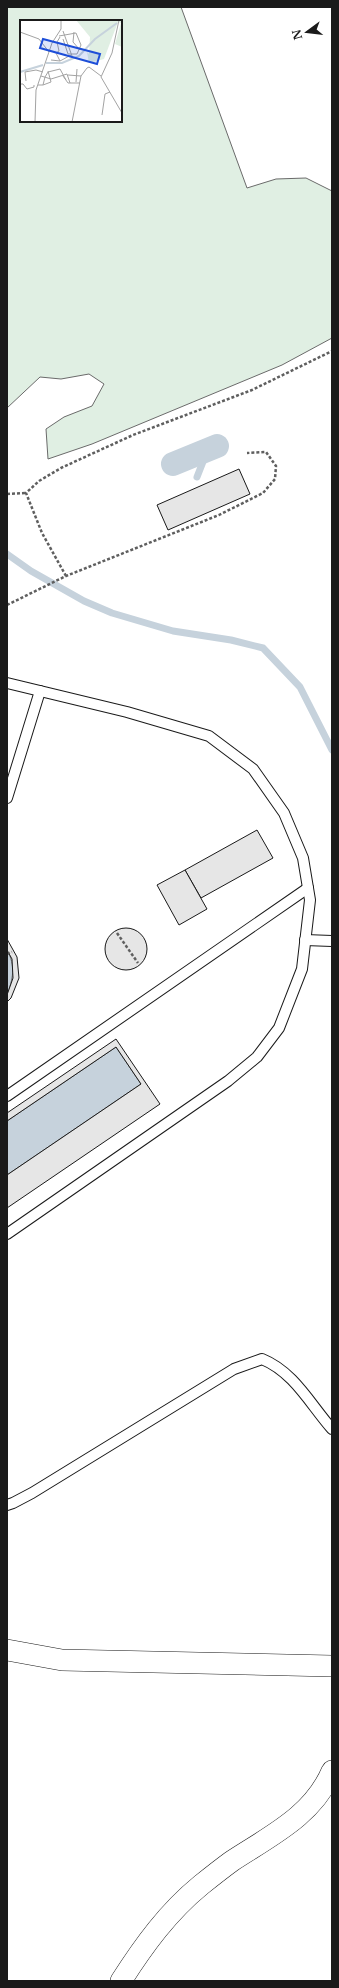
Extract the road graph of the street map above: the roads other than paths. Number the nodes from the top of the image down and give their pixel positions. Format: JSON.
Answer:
{"nodes":[{"id":1,"x":7,"y":683,"type":"edge"},
{"id":2,"x":40,"y":691,"type":"junction"},
{"id":3,"x":7,"y":798,"type":"edge"},
{"id":4,"x":308,"y":888,"type":"junction"},
{"id":5,"x":306,"y":940,"type":"junction"},
{"id":6,"x":332,"y":941,"type":"edge"},
{"id":7,"x":7,"y":1096,"type":"edge"},
{"id":8,"x":7,"y":1234,"type":"edge"},
{"id":9,"x":332,"y":1429,"type":"edge"},
{"id":10,"x":7,"y":1505,"type":"edge"},
{"id":11,"x":7,"y":1650,"type":"edge"},
{"id":12,"x":332,"y":1666,"type":"edge"},
{"id":13,"x":332,"y":1771,"type":"edge"},
{"id":14,"x":122,"y":1981,"type":"edge"}],
"edges":[{"from":1,"to":2,"type":"lane"},
{"from":2,"to":3,"type":"lane"},
{"from":2,"to":4,"type":"lane"},
{"from":4,"to":5,"type":"lane"},
{"from":4,"to":7,"type":"lane"},
{"from":5,"to":6,"type":"lane"},
{"from":5,"to":8,"type":"lane"},
{"from":9,"to":10,"type":"lane"},
{"from":11,"to":12,"type":"street"},
{"from":13,"to":14,"type":"street"}]}
